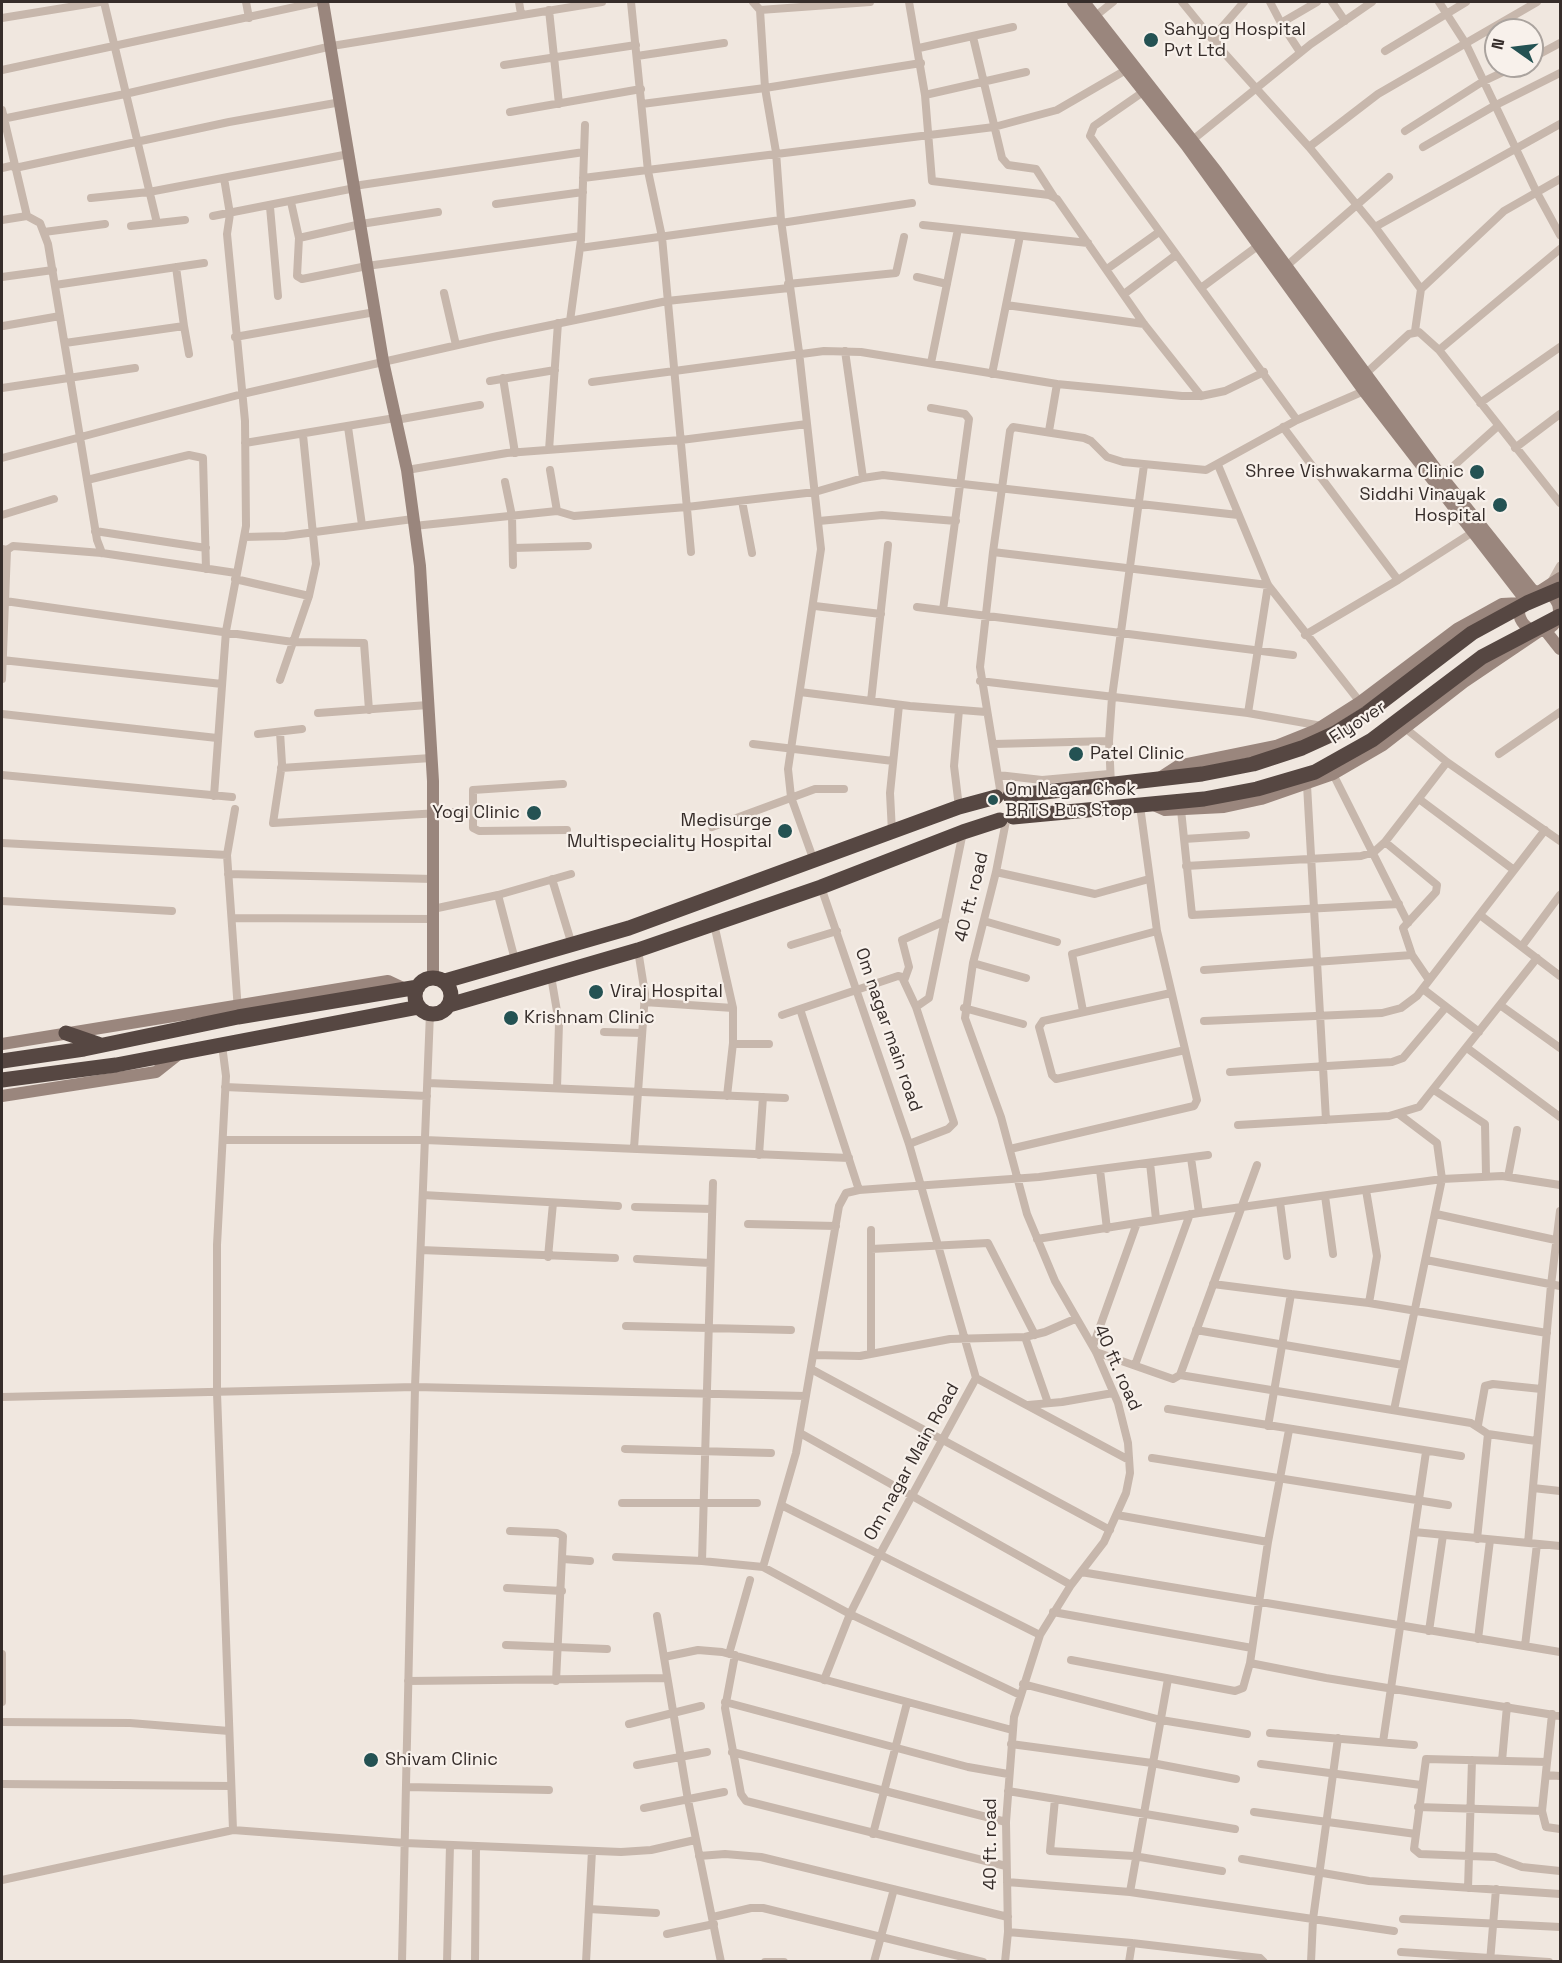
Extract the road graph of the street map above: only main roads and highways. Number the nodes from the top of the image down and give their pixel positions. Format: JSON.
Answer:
{"nodes":[{"id":1,"x":324,"y":2,"type":"edge"},
{"id":2,"x":1073,"y":2,"type":"edge"},
{"id":3,"x":1083,"y":2,"type":"edge"},
{"id":4,"x":1091,"y":19,"type":"junction"},
{"id":5,"x":1189,"y":143,"type":"junction"},
{"id":6,"x":1282,"y":269,"type":"junction"},
{"id":7,"x":1557,"y":583,"type":"edge"},
{"id":8,"x":1530,"y":596,"type":"junction"},
{"id":9,"x":1554,"y":625,"type":"edge"},
{"id":10,"x":1560,"y":649,"type":"edge"},
{"id":11,"x":1328,"y":771,"type":"junction"},
{"id":12,"x":1158,"y":779,"type":"junction"},
{"id":13,"x":1002,"y":796,"type":"junction"},
{"id":14,"x":1147,"y":805,"type":"junction"},
{"id":15,"x":1006,"y":819,"type":"junction"},
{"id":16,"x":439,"y":980,"type":"junction"},
{"id":17,"x":411,"y":988,"type":"junction"},
{"id":18,"x":449,"y":1005,"type":"junction"},
{"id":19,"x":425,"y":1010,"type":"junction"},
{"id":20,"x":238,"y":1011,"type":"junction"},
{"id":21,"x":66,"y":1033,"type":"junction"},
{"id":22,"x":2,"y":1044,"type":"edge"},
{"id":23,"x":101,"y":1045,"type":"junction"},
{"id":24,"x":181,"y":1053,"type":"junction"},
{"id":25,"x":2,"y":1061,"type":"edge"},
{"id":26,"x":2,"y":1080,"type":"edge"},
{"id":27,"x":2,"y":1096,"type":"edge"}],
"edges":[{"from":1,"to":16,"type":"main road"},
{"from":2,"to":4,"type":"main road"},
{"from":3,"to":4,"type":"main road"},
{"from":4,"to":5,"type":"main road"},
{"from":4,"to":5,"type":"main road"},
{"from":5,"to":6,"type":"main road"},
{"from":5,"to":6,"type":"main road"},
{"from":6,"to":8,"type":"main road"},
{"from":7,"to":8,"type":"main road"},
{"from":7,"to":12,"type":"highway","name":"Flyover"},
{"from":8,"to":9,"type":"main road"},
{"from":8,"to":9,"type":"main road"},
{"from":8,"to":12,"type":"main road"},
{"from":9,"to":10,"type":"main road"},
{"from":9,"to":11,"type":"main road"},
{"from":9,"to":11,"type":"highway","name":"Flyover"},
{"from":11,"to":14,"type":"highway","name":"Flyover"},
{"from":11,"to":14,"type":"main road"},
{"from":12,"to":13,"type":"highway","name":"Flyover"},
{"from":13,"to":15,"type":"highway"},
{"from":13,"to":15,"type":"highway"},
{"from":13,"to":16,"type":"highway","name":"Flyover"},
{"from":14,"to":15,"type":"highway","name":"Flyover"},
{"from":15,"to":18,"type":"highway","name":"Flyover"},
{"from":16,"to":17,"type":"highway"},
{"from":16,"to":18,"type":"highway"},
{"from":17,"to":19,"type":"highway"},
{"from":17,"to":20,"type":"highway"},
{"from":18,"to":19,"type":"highway"},
{"from":19,"to":24,"type":"highway"},
{"from":20,"to":21,"type":"main road"},
{"from":20,"to":23,"type":"highway"},
{"from":21,"to":22,"type":"main road"},
{"from":21,"to":23,"type":"highway"},
{"from":23,"to":25,"type":"highway"},
{"from":24,"to":26,"type":"highway"},
{"from":24,"to":27,"type":"main road"}]}
